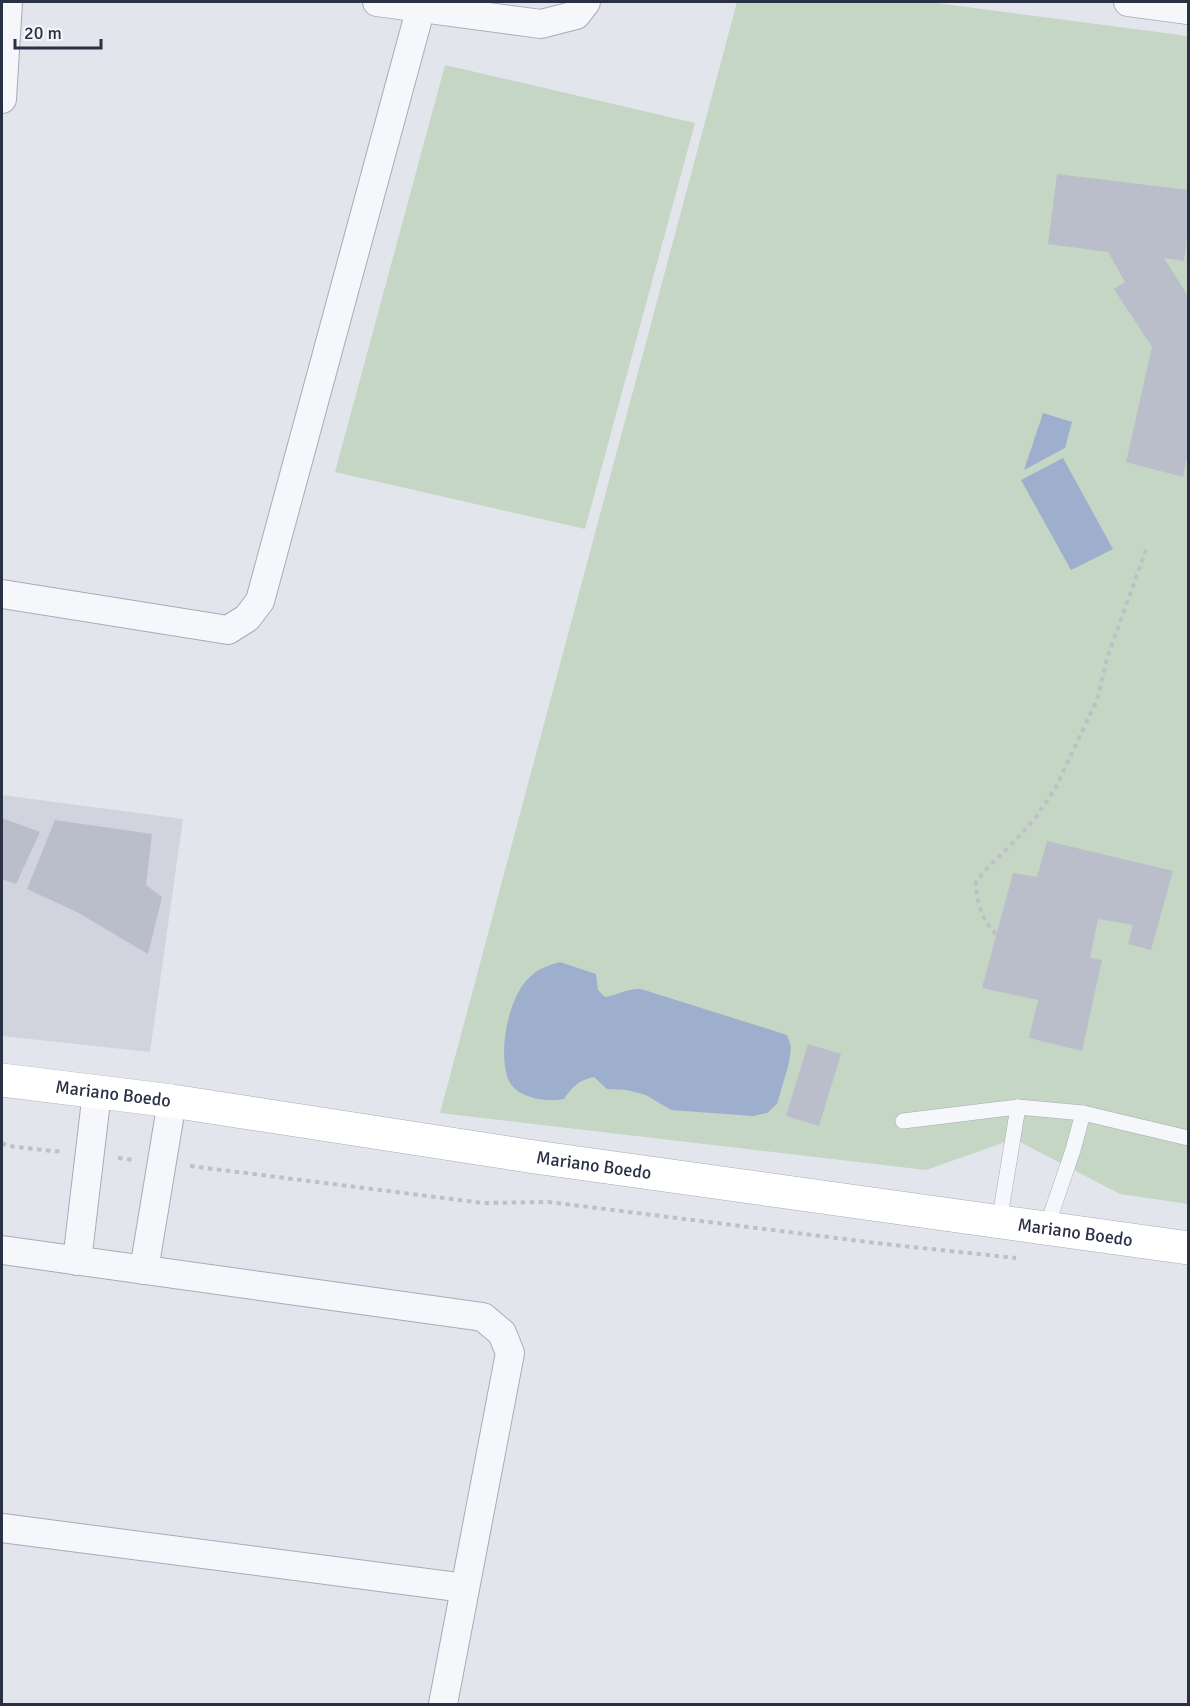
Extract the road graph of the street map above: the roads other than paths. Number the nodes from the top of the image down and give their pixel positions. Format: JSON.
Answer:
{"nodes":[{"id":1,"x":8,"y":2,"type":"edge"},
{"id":2,"x":377,"y":2,"type":"edge"},
{"id":3,"x":586,"y":2,"type":"edge"},
{"id":4,"x":1128,"y":2,"type":"edge"},
{"id":5,"x":421,"y":7,"type":"junction"},
{"id":6,"x":1188,"y":10,"type":"edge"},
{"id":7,"x":2,"y":99,"type":"edge"},
{"id":8,"x":2,"y":594,"type":"edge"},
{"id":9,"x":2,"y":1080,"type":"edge"},
{"id":10,"x":97,"y":1092,"type":"junction"},
{"id":11,"x":172,"y":1101,"type":"junction"},
{"id":12,"x":1018,"y":1107,"type":"junction"},
{"id":13,"x":1083,"y":1113,"type":"junction"},
{"id":14,"x":903,"y":1121,"type":"dead end"},
{"id":15,"x":1188,"y":1138,"type":"edge"},
{"id":16,"x":999,"y":1223,"type":"junction"},
{"id":17,"x":1046,"y":1229,"type":"junction"},
{"id":18,"x":1188,"y":1248,"type":"edge"},
{"id":19,"x":2,"y":1250,"type":"edge"},
{"id":20,"x":77,"y":1261,"type":"junction"},
{"id":21,"x":144,"y":1270,"type":"junction"},
{"id":22,"x":2,"y":1528,"type":"edge"},
{"id":23,"x":465,"y":1588,"type":"junction"},
{"id":24,"x":443,"y":1704,"type":"edge"}],
"edges":[{"from":1,"to":7,"type":"street"},
{"from":2,"to":5,"type":"street"},
{"from":3,"to":5,"type":"street"},
{"from":4,"to":6,"type":"street"},
{"from":5,"to":8,"type":"street"},
{"from":9,"to":10,"type":"street","name":"Mariano Boedo"},
{"from":10,"to":11,"type":"street","name":"Mariano Boedo"},
{"from":10,"to":20,"type":"street"},
{"from":11,"to":16,"type":"street","name":"Mariano Boedo"},
{"from":11,"to":21,"type":"street"},
{"from":12,"to":13,"type":"lane"},
{"from":12,"to":14,"type":"lane"},
{"from":12,"to":16,"type":"lane"},
{"from":13,"to":15,"type":"lane"},
{"from":13,"to":17,"type":"lane"},
{"from":16,"to":17,"type":"street","name":"Mariano Boedo"},
{"from":17,"to":18,"type":"street","name":"Mariano Boedo"},
{"from":19,"to":20,"type":"street"},
{"from":20,"to":21,"type":"street"},
{"from":21,"to":23,"type":"street"},
{"from":22,"to":23,"type":"street"},
{"from":23,"to":24,"type":"street"}]}
